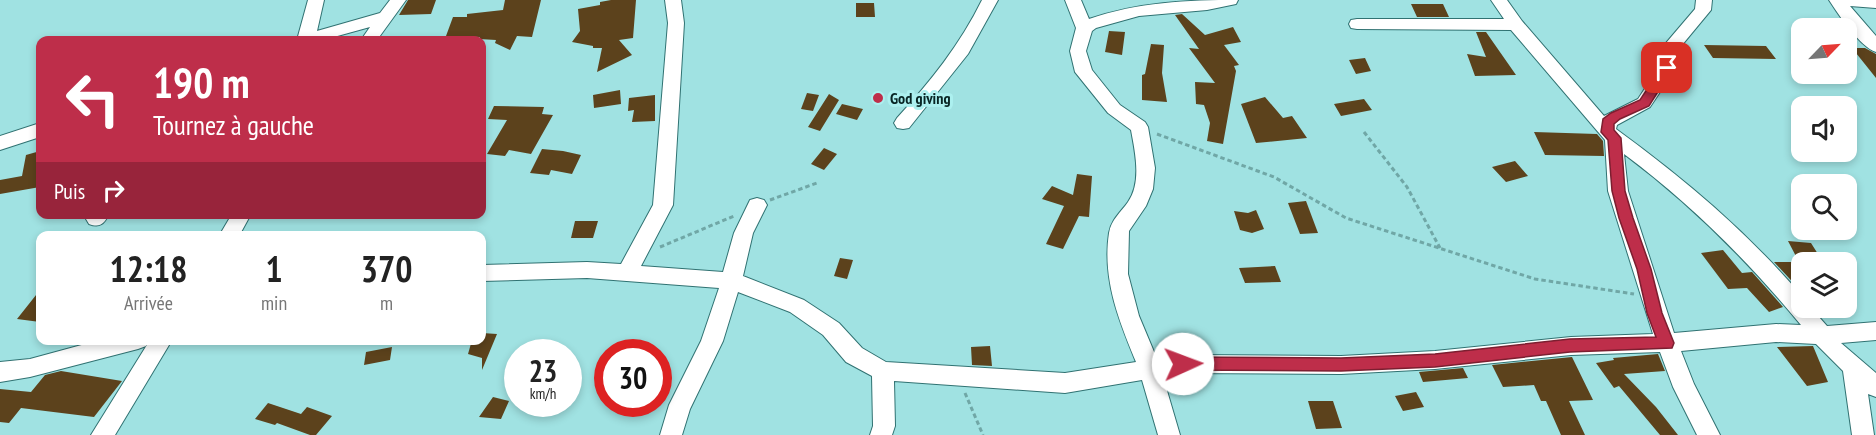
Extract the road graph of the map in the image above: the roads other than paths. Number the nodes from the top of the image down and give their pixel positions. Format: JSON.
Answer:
{"nodes":[{"id":1,"x":316,"y":0,"type":"edge"},
{"id":2,"x":398,"y":0,"type":"edge"},
{"id":3,"x":673,"y":0,"type":"edge"},
{"id":4,"x":990,"y":0,"type":"edge"},
{"id":5,"x":1073,"y":0,"type":"edge"},
{"id":6,"x":1230,"y":0,"type":"edge"},
{"id":7,"x":1499,"y":0,"type":"edge"},
{"id":8,"x":1704,"y":0,"type":"edge"},
{"id":9,"x":1839,"y":0,"type":"edge"},
{"id":10,"x":1865,"y":2,"type":"edge"},
{"id":11,"x":388,"y":16,"type":"junction"},
{"id":12,"x":1357,"y":24,"type":"dead end"},
{"id":13,"x":1516,"y":25,"type":"junction"},
{"id":14,"x":1084,"y":28,"type":"junction"},
{"id":15,"x":307,"y":36,"type":"edge"},
{"id":16,"x":320,"y":36,"type":"edge"},
{"id":17,"x":372,"y":36,"type":"edge"},
{"id":18,"x":1876,"y":46,"type":"edge"},
{"id":19,"x":903,"y":123,"type":"dead end"},
{"id":20,"x":36,"y":131,"type":"edge"},
{"id":21,"x":1611,"y":135,"type":"junction"},
{"id":22,"x":0,"y":143,"type":"edge"},
{"id":23,"x":757,"y":205,"type":"road end"},
{"id":24,"x":632,"y":265,"type":"junction"},
{"id":25,"x":486,"y":273,"type":"edge"},
{"id":26,"x":732,"y":281,"type":"junction"},
{"id":27,"x":1876,"y":331,"type":"edge"},
{"id":28,"x":1821,"y":335,"type":"junction"},
{"id":29,"x":1666,"y":343,"type":"junction"},
{"id":30,"x":119,"y":345,"type":"edge"},
{"id":31,"x":159,"y":345,"type":"edge"},
{"id":32,"x":1853,"y":368,"type":"junction"},
{"id":33,"x":1150,"y":369,"type":"junction"},
{"id":34,"x":882,"y":371,"type":"junction"},
{"id":35,"x":0,"y":372,"type":"edge"},
{"id":36,"x":1876,"y":387,"type":"edge"},
{"id":37,"x":102,"y":435,"type":"edge"},
{"id":38,"x":671,"y":435,"type":"edge"},
{"id":39,"x":881,"y":435,"type":"edge"},
{"id":40,"x":1169,"y":435,"type":"edge"},
{"id":41,"x":1709,"y":435,"type":"edge"},
{"id":42,"x":1863,"y":435,"type":"edge"}],
"edges":[{"from":1,"to":15,"type":"street"},
{"from":2,"to":11,"type":"street"},
{"from":3,"to":24,"type":"street"},
{"from":4,"to":19,"type":"street"},
{"from":5,"to":14,"type":"street"},
{"from":6,"to":14,"type":"street"},
{"from":7,"to":13,"type":"street"},
{"from":8,"to":21,"type":"street"},
{"from":9,"to":10,"type":"street"},
{"from":9,"to":18,"type":"street"},
{"from":11,"to":16,"type":"street"},
{"from":11,"to":17,"type":"street"},
{"from":12,"to":13,"type":"street"},
{"from":13,"to":21,"type":"street"},
{"from":14,"to":33,"type":"street"},
{"from":20,"to":22,"type":"street"},
{"from":21,"to":28,"type":"street"},
{"from":21,"to":29,"type":"street"},
{"from":23,"to":26,"type":"street"},
{"from":24,"to":25,"type":"street"},
{"from":24,"to":26,"type":"street"},
{"from":26,"to":34,"type":"street"},
{"from":26,"to":38,"type":"street"},
{"from":27,"to":28,"type":"street"},
{"from":28,"to":29,"type":"street"},
{"from":28,"to":32,"type":"street"},
{"from":29,"to":33,"type":"street"},
{"from":29,"to":41,"type":"street"},
{"from":30,"to":35,"type":"street"},
{"from":31,"to":37,"type":"street"},
{"from":32,"to":36,"type":"street"},
{"from":32,"to":42,"type":"street"},
{"from":33,"to":34,"type":"street"},
{"from":33,"to":40,"type":"street"},
{"from":34,"to":39,"type":"street"}]}
